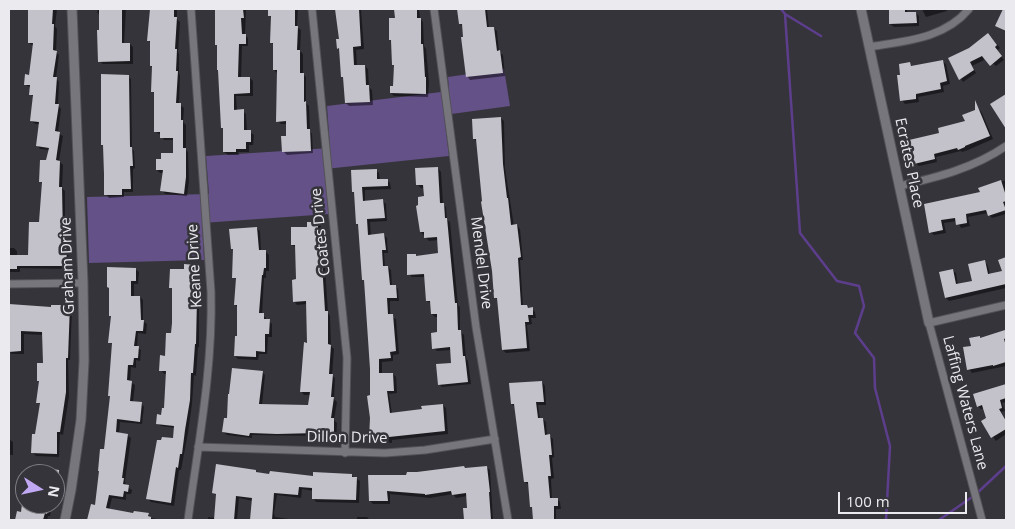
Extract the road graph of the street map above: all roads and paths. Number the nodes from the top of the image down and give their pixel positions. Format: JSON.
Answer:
{"nodes":[{"id":1,"x":72,"y":9,"type":"edge"},
{"id":2,"x":191,"y":9,"type":"edge"},
{"id":3,"x":312,"y":9,"type":"edge"},
{"id":4,"x":434,"y":9,"type":"edge"},
{"id":5,"x":860,"y":9,"type":"edge"},
{"id":6,"x":968,"y":9,"type":"edge"},
{"id":7,"x":869,"y":47,"type":"junction"},
{"id":8,"x":1006,"y":146,"type":"edge"},
{"id":9,"x":900,"y":186,"type":"junction"},
{"id":10,"x":83,"y":283,"type":"junction"},
{"id":11,"x":9,"y":284,"type":"edge"},
{"id":12,"x":1006,"y":305,"type":"edge"},
{"id":13,"x":929,"y":323,"type":"junction"},
{"id":14,"x":494,"y":439,"type":"junction"},
{"id":15,"x":198,"y":447,"type":"junction"},
{"id":16,"x":345,"y":453,"type":"junction"},
{"id":17,"x":65,"y":520,"type":"edge"},
{"id":18,"x":188,"y":520,"type":"edge"},
{"id":19,"x":508,"y":520,"type":"edge"},
{"id":20,"x":982,"y":520,"type":"edge"}],
"edges":[{"from":1,"to":10,"type":"street","name":"Graham Drive"},
{"from":2,"to":15,"type":"street","name":"Keane Drive"},
{"from":3,"to":16,"type":"street","name":"Coates Drive"},
{"from":4,"to":14,"type":"street","name":"Mendel Drive"},
{"from":5,"to":7,"type":"street","name":"Ecrates Place"},
{"from":6,"to":7,"type":"street"},
{"from":7,"to":9,"type":"street","name":"Ecrates Place"},
{"from":8,"to":9,"type":"street"},
{"from":9,"to":13,"type":"street","name":"Ecrates Place"},
{"from":10,"to":11,"type":"street"},
{"from":10,"to":17,"type":"street","name":"Graham Drive"},
{"from":12,"to":13,"type":"street"},
{"from":13,"to":20,"type":"street","name":"Laffing Waters Lane"},
{"from":14,"to":16,"type":"street","name":"Dillon Drive"},
{"from":14,"to":19,"type":"street","name":"Mendel Drive"},
{"from":15,"to":16,"type":"street","name":"Dillon Drive"},
{"from":15,"to":18,"type":"street","name":"Keane Drive"}]}
